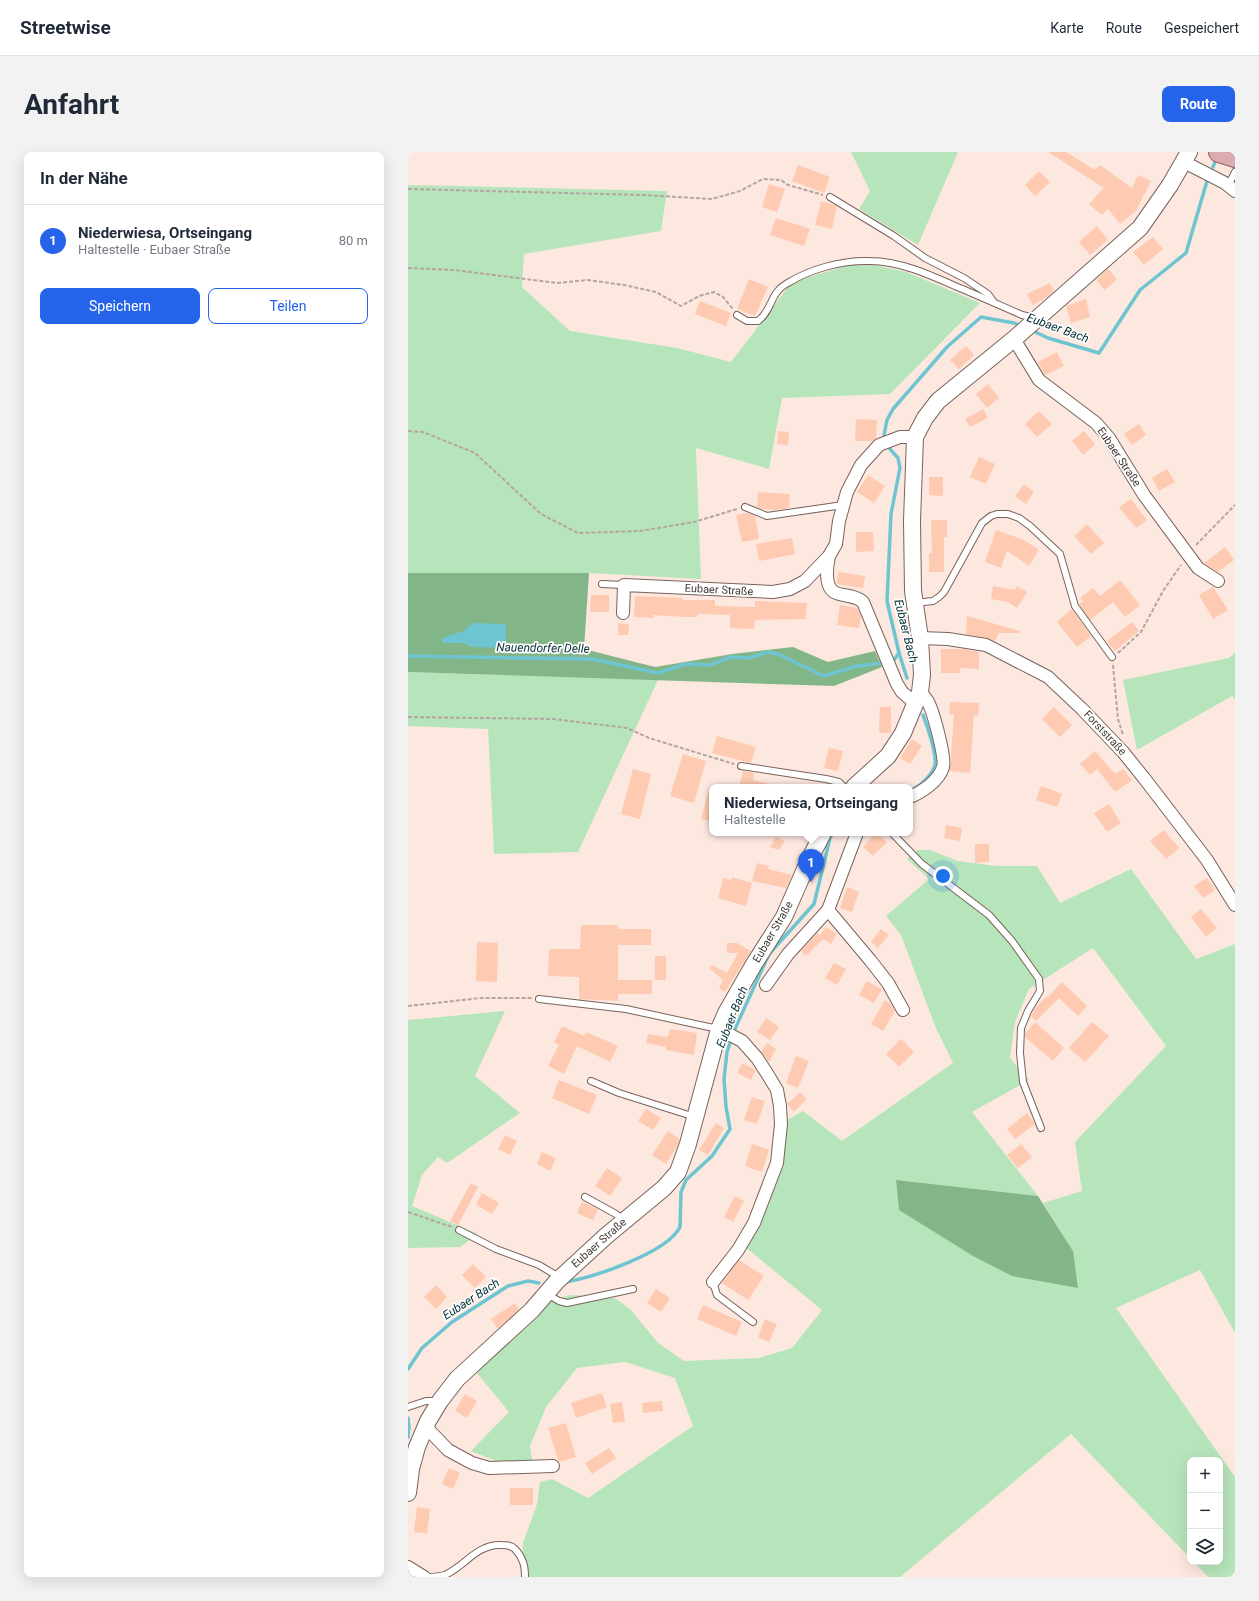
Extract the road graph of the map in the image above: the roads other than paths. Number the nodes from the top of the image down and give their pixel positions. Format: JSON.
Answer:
{"nodes":[{"id":1,"x":1219,"y":152,"type":"edge"},
{"id":2,"x":1186,"y":157,"type":"edge"},
{"id":3,"x":1235,"y":157,"type":"edge"},
{"id":4,"x":1235,"y":172,"type":"edge"},
{"id":5,"x":1232,"y":188,"type":"edge"},
{"id":6,"x":830,"y":197,"type":"road end"},
{"id":7,"x":995,"y":303,"type":"junction"},
{"id":8,"x":737,"y":315,"type":"road end"},
{"id":9,"x":1026,"y":328,"type":"junction"},
{"id":10,"x":915,"y":437,"type":"junction"},
{"id":11,"x":843,"y":505,"type":"junction"},
{"id":12,"x":745,"y":506,"type":"road end"},
{"id":13,"x":829,"y":556,"type":"junction"},
{"id":14,"x":1218,"y":581,"type":"dead end"},
{"id":15,"x":602,"y":584,"type":"dead end"},
{"id":16,"x":624,"y":585,"type":"junction"},
{"id":17,"x":915,"y":603,"type":"junction"},
{"id":18,"x":623,"y":613,"type":"dead end"},
{"id":19,"x":920,"y":638,"type":"junction"},
{"id":20,"x":1112,"y":657,"type":"road end"},
{"id":21,"x":918,"y":698,"type":"junction"},
{"id":22,"x":741,"y":766,"type":"road end"},
{"id":23,"x":841,"y":784,"type":"edge"},
{"id":24,"x":857,"y":784,"type":"edge"},
{"id":25,"x":913,"y":796,"type":"edge"},
{"id":26,"x":821,"y":836,"type":"edge"},
{"id":27,"x":856,"y":836,"type":"edge"},
{"id":28,"x":895,"y":836,"type":"edge"},
{"id":29,"x":1235,"y":905,"type":"edge"},
{"id":30,"x":828,"y":910,"type":"junction"},
{"id":31,"x":766,"y":985,"type":"dead end"},
{"id":32,"x":539,"y":999,"type":"road end"},
{"id":33,"x":903,"y":1010,"type":"dead end"},
{"id":34,"x":728,"y":1034,"type":"junction"},
{"id":35,"x":591,"y":1081,"type":"dead end"},
{"id":36,"x":696,"y":1118,"type":"junction"},
{"id":37,"x":1041,"y":1128,"type":"dead end"},
{"id":38,"x":585,"y":1197,"type":"dead end"},
{"id":39,"x":624,"y":1221,"type":"junction"},
{"id":40,"x":458,"y":1230,"type":"road end"},
{"id":41,"x":560,"y":1278,"type":"junction"},
{"id":42,"x":713,"y":1282,"type":"joint"},
{"id":43,"x":633,"y":1289,"type":"dead end"},
{"id":44,"x":546,"y":1294,"type":"junction"},
{"id":45,"x":753,"y":1322,"type":"dead end"},
{"id":46,"x":440,"y":1401,"type":"junction"},
{"id":47,"x":408,"y":1407,"type":"edge"},
{"id":48,"x":426,"y":1427,"type":"junction"},
{"id":49,"x":553,"y":1466,"type":"dead end"},
{"id":50,"x":408,"y":1493,"type":"edge"},
{"id":51,"x":408,"y":1567,"type":"edge"},
{"id":52,"x":424,"y":1577,"type":"edge"},
{"id":53,"x":525,"y":1577,"type":"edge"}],
"edges":[{"from":1,"to":3,"type":"main road"},
{"from":2,"to":5,"type":"street"},
{"from":2,"to":9,"type":"street"},
{"from":4,"to":5,"type":"lane"},
{"from":6,"to":7,"type":"lane"},
{"from":7,"to":8,"type":"lane"},
{"from":7,"to":9,"type":"lane"},
{"from":9,"to":10,"type":"street"},
{"from":9,"to":14,"type":"street","name":"Eubaer Straße"},
{"from":10,"to":11,"type":"street","name":"Eubaer Straße"},
{"from":10,"to":17,"type":"street"},
{"from":11,"to":12,"type":"lane"},
{"from":11,"to":13,"type":"street","name":"Eubaer Straße"},
{"from":13,"to":16,"type":"street","name":"Eubaer Straße"},
{"from":13,"to":21,"type":"street","name":"Eubaer Straße"},
{"from":15,"to":16,"type":"lane"},
{"from":16,"to":18,"type":"street"},
{"from":17,"to":19,"type":"street"},
{"from":17,"to":20,"type":"lane"},
{"from":19,"to":21,"type":"street"},
{"from":19,"to":29,"type":"street","name":"Forststraße"},
{"from":21,"to":24,"type":"street"},
{"from":21,"to":25,"type":"street","name":"Eubaer Straße"},
{"from":22,"to":23,"type":"lane"},
{"from":26,"to":34,"type":"street","name":"Eubaer Straße"},
{"from":27,"to":30,"type":"street","name":"Eubaer Straße"},
{"from":28,"to":37,"type":"lane"},
{"from":30,"to":31,"type":"street","name":"Eubaer Straße"},
{"from":30,"to":33,"type":"street"},
{"from":32,"to":34,"type":"lane"},
{"from":34,"to":36,"type":"street","name":"Eubaer Straße"},
{"from":34,"to":42,"type":"street"},
{"from":35,"to":36,"type":"lane"},
{"from":36,"to":39,"type":"street","name":"Eubaer Straße"},
{"from":38,"to":39,"type":"lane"},
{"from":39,"to":41,"type":"street","name":"Eubaer Straße"},
{"from":40,"to":41,"type":"lane"},
{"from":41,"to":44,"type":"street","name":"Eubaer Straße"},
{"from":42,"to":45,"type":"lane"},
{"from":43,"to":44,"type":"lane"},
{"from":44,"to":46,"type":"street","name":"Eubaer Straße"},
{"from":46,"to":47,"type":"lane"},
{"from":46,"to":48,"type":"street","name":"Eubaer Straße"},
{"from":48,"to":49,"type":"street"},
{"from":48,"to":50,"type":"street","name":"Eubaer Straße"},
{"from":51,"to":52,"type":"street"},
{"from":52,"to":53,"type":"lane"}]}
